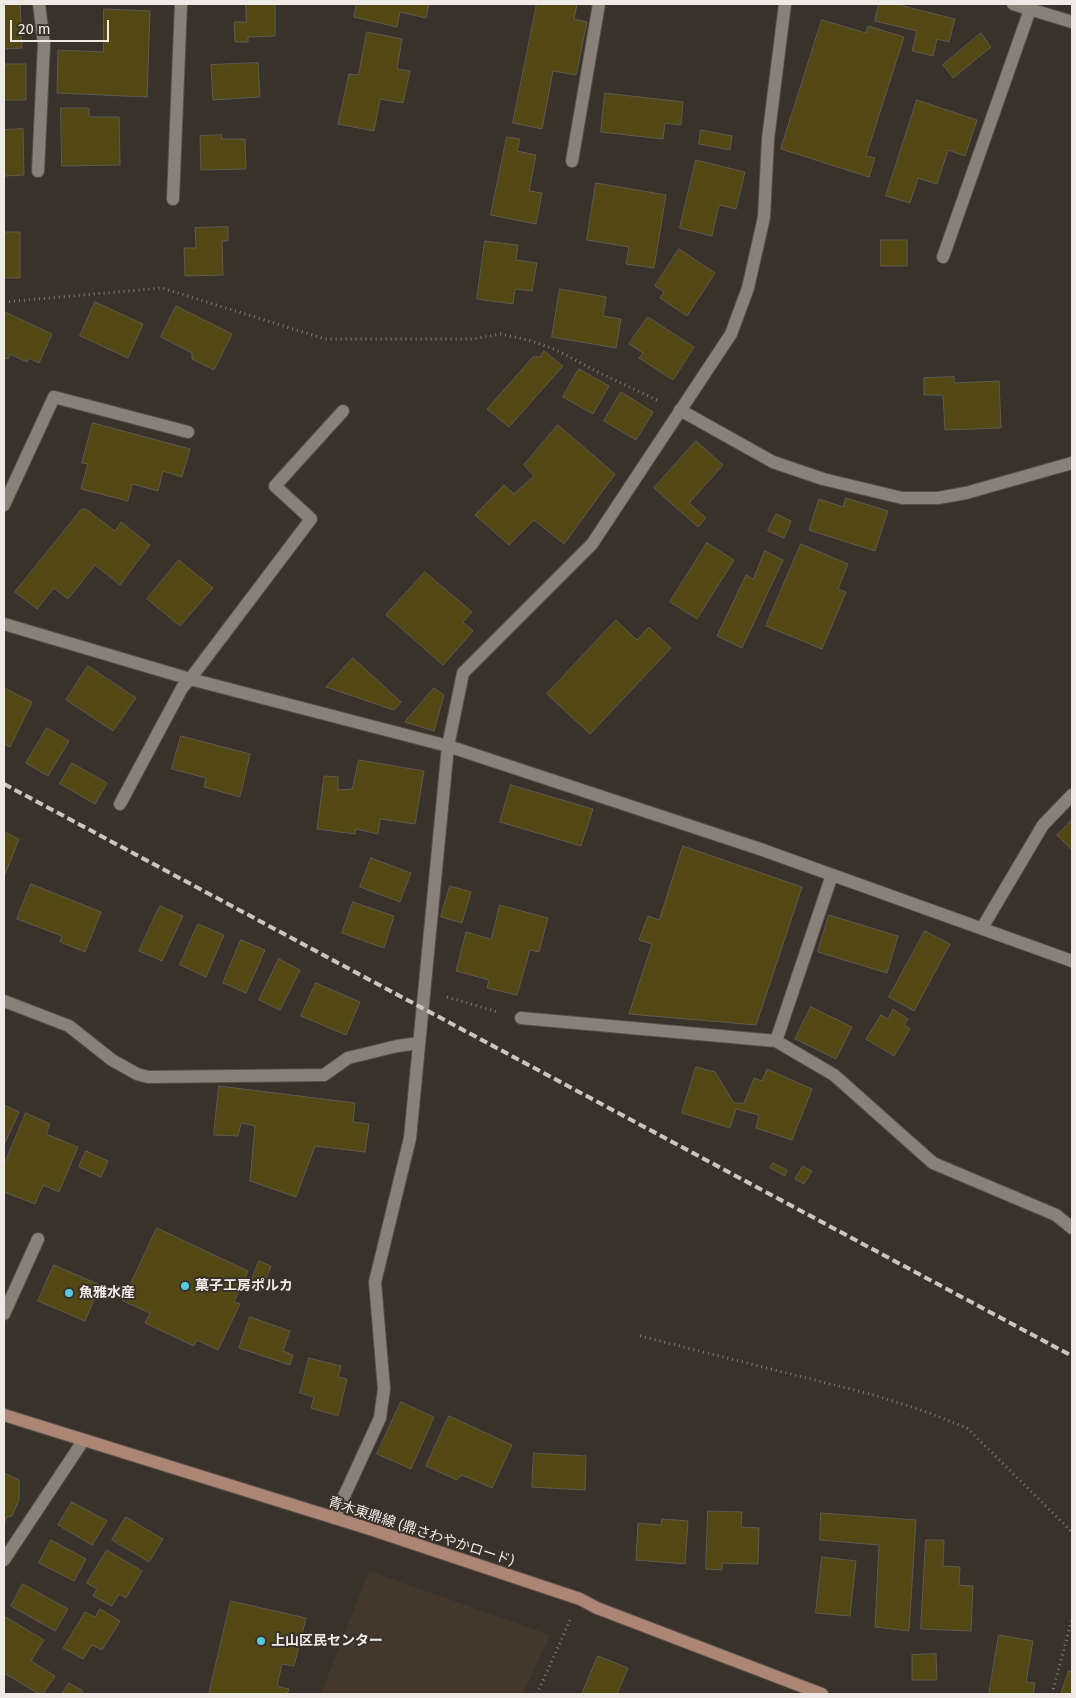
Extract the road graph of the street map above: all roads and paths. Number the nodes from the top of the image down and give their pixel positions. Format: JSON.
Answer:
{"nodes":[{"id":1,"x":38,"y":4,"type":"edge"},
{"id":2,"x":181,"y":4,"type":"edge"},
{"id":3,"x":599,"y":4,"type":"edge"},
{"id":4,"x":785,"y":4,"type":"edge"},
{"id":5,"x":1013,"y":4,"type":"edge"},
{"id":6,"x":1031,"y":6,"type":"edge"},
{"id":7,"x":1072,"y":22,"type":"edge"},
{"id":8,"x":572,"y":161,"type":"dead end"},
{"id":9,"x":38,"y":171,"type":"dead end"},
{"id":10,"x":173,"y":199,"type":"dead end"},
{"id":11,"x":943,"y":257,"type":"dead end"},
{"id":12,"x":4,"y":302,"type":"edge"},
{"id":13,"x":680,"y":410,"type":"junction"},
{"id":14,"x":343,"y":411,"type":"dead end"},
{"id":15,"x":188,"y":432,"type":"dead end"},
{"id":16,"x":1072,"y":463,"type":"edge"},
{"id":17,"x":4,"y":504,"type":"edge"},
{"id":18,"x":4,"y":624,"type":"edge"},
{"id":19,"x":190,"y":679,"type":"junction"},
{"id":20,"x":448,"y":746,"type":"junction"},
{"id":21,"x":1072,"y":794,"type":"edge"},
{"id":22,"x":120,"y":804,"type":"dead end"},
{"id":23,"x":832,"y":875,"type":"junction"},
{"id":24,"x":982,"y":928,"type":"junction"},
{"id":25,"x":1072,"y":961,"type":"edge"},
{"id":26,"x":424,"y":991,"type":"junction"},
{"id":27,"x":4,"y":1001,"type":"edge"},
{"id":28,"x":521,"y":1018,"type":"joint"},
{"id":29,"x":776,"y":1041,"type":"junction"},
{"id":30,"x":419,"y":1043,"type":"junction"},
{"id":31,"x":1072,"y":1228,"type":"edge"},
{"id":32,"x":38,"y":1239,"type":"dead end"},
{"id":33,"x":4,"y":1314,"type":"edge"},
{"id":34,"x":640,"y":1336,"type":"dead end"},
{"id":35,"x":4,"y":1416,"type":"edge"},
{"id":36,"x":83,"y":1441,"type":"junction"},
{"id":37,"x":334,"y":1518,"type":"junction"},
{"id":38,"x":1072,"y":1532,"type":"edge"},
{"id":39,"x":4,"y":1560,"type":"edge"},
{"id":40,"x":580,"y":1600,"type":"junction"},
{"id":41,"x":1072,"y":1619,"type":"edge"},
{"id":42,"x":537,"y":1694,"type":"edge"},
{"id":43,"x":822,"y":1694,"type":"edge"},
{"id":44,"x":1052,"y":1694,"type":"edge"}],
"edges":[{"from":1,"to":9,"type":"street"},
{"from":2,"to":10,"type":"street"},
{"from":3,"to":8,"type":"street"},
{"from":4,"to":13,"type":"street"},
{"from":5,"to":6,"type":"street"},
{"from":6,"to":7,"type":"street"},
{"from":6,"to":11,"type":"street"},
{"from":12,"to":13,"type":"path"},
{"from":13,"to":16,"type":"street"},
{"from":13,"to":20,"type":"street"},
{"from":14,"to":19,"type":"street"},
{"from":15,"to":17,"type":"street"},
{"from":18,"to":19,"type":"street"},
{"from":19,"to":20,"type":"street"},
{"from":19,"to":22,"type":"street"},
{"from":20,"to":23,"type":"street"},
{"from":20,"to":26,"type":"street"},
{"from":21,"to":24,"type":"street"},
{"from":23,"to":24,"type":"street"},
{"from":23,"to":29,"type":"street"},
{"from":24,"to":25,"type":"street"},
{"from":26,"to":28,"type":"path"},
{"from":26,"to":30,"type":"street"},
{"from":27,"to":30,"type":"street"},
{"from":28,"to":29,"type":"street"},
{"from":29,"to":31,"type":"street"},
{"from":30,"to":37,"type":"street"},
{"from":32,"to":33,"type":"street"},
{"from":34,"to":38,"type":"path"},
{"from":35,"to":36,"type":"main road","name":"青木東鼎線 (鼎さわやかロード)"},
{"from":36,"to":37,"type":"main road","name":"青木東鼎線 (鼎さわやかロード)"},
{"from":36,"to":39,"type":"street"},
{"from":37,"to":40,"type":"main road","name":"青木東鼎線 (鼎さわやかロード)"},
{"from":40,"to":42,"type":"path"},
{"from":40,"to":43,"type":"main road","name":"青木東鼎線 (鼎さわやかロード)"},
{"from":41,"to":44,"type":"path"}]}
